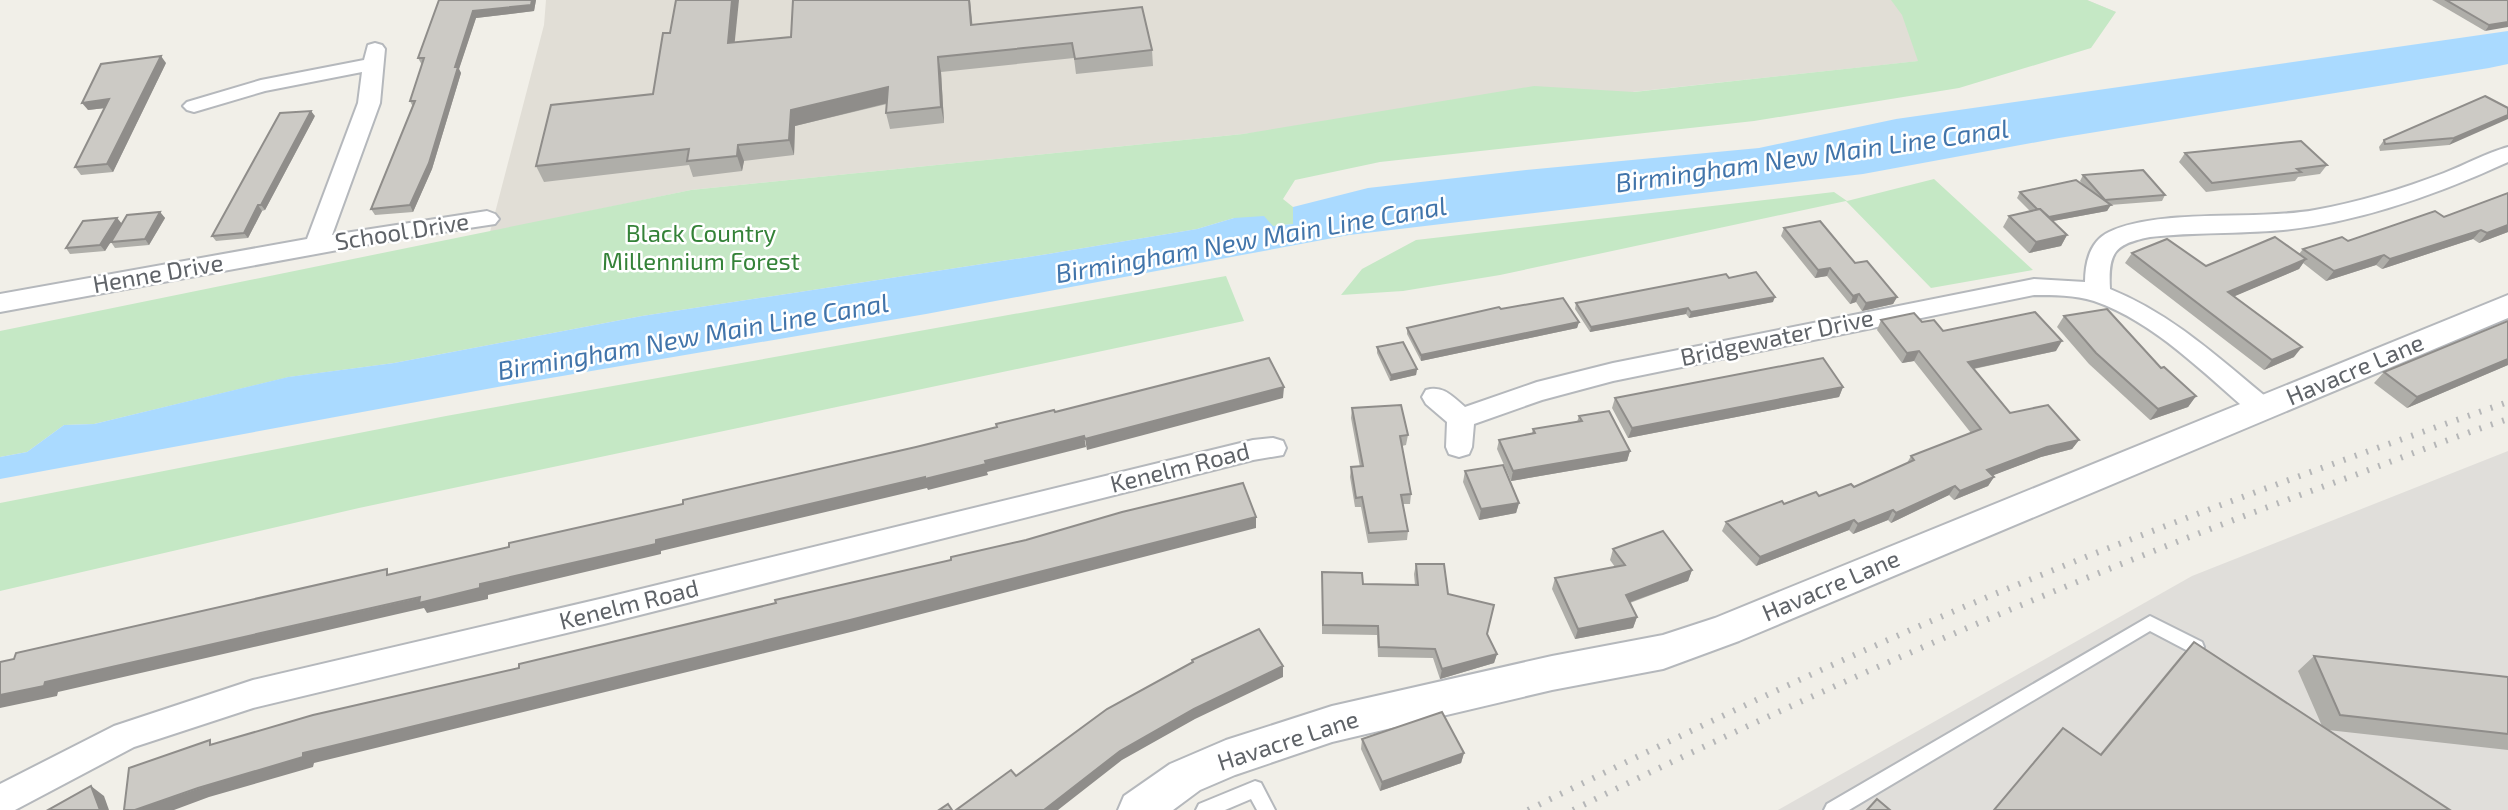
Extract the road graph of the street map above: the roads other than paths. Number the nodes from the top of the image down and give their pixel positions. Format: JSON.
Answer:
{"nodes":[{"id":1,"x":194,"y":106,"type":"dead end"},
{"id":2,"x":2508,"y":154,"type":"edge"},
{"id":3,"x":487,"y":219,"type":"dead end"},
{"id":4,"x":317,"y":245,"type":"junction"},
{"id":5,"x":2098,"y":294,"type":"junction"},
{"id":6,"x":0,"y":303,"type":"edge"},
{"id":7,"x":2508,"y":306,"type":"edge"},
{"id":8,"x":1435,"y":397,"type":"dead end"},
{"id":9,"x":2262,"y":408,"type":"junction"},
{"id":10,"x":1461,"y":418,"type":"junction"},
{"id":11,"x":1459,"y":447,"type":"dead end"},
{"id":12,"x":1273,"y":448,"type":"dead end"},
{"id":13,"x":2196,"y":647,"type":"edge"},
{"id":14,"x":0,"y":801,"type":"edge"},
{"id":15,"x":1139,"y":810,"type":"edge"},
{"id":16,"x":1205,"y":810,"type":"edge"},
{"id":17,"x":1266,"y":810,"type":"edge"},
{"id":18,"x":1833,"y":810,"type":"edge"}],
"edges":[{"from":1,"to":4,"type":"street"},
{"from":2,"to":5,"type":"street"},
{"from":3,"to":4,"type":"street","name":"School Drive"},
{"from":4,"to":6,"type":"street","name":"Henne Drive"},
{"from":5,"to":9,"type":"street","name":"Bridgewater Drive"},
{"from":5,"to":10,"type":"street","name":"Bridgewater Drive"},
{"from":7,"to":9,"type":"street","name":"Havacre Lane"},
{"from":8,"to":10,"type":"street"},
{"from":9,"to":15,"type":"street","name":"Havacre Lane"},
{"from":10,"to":11,"type":"street"},
{"from":12,"to":14,"type":"street","name":"Kenelm Road"},
{"from":13,"to":18,"type":"lane"},
{"from":16,"to":17,"type":"lane"}]}
